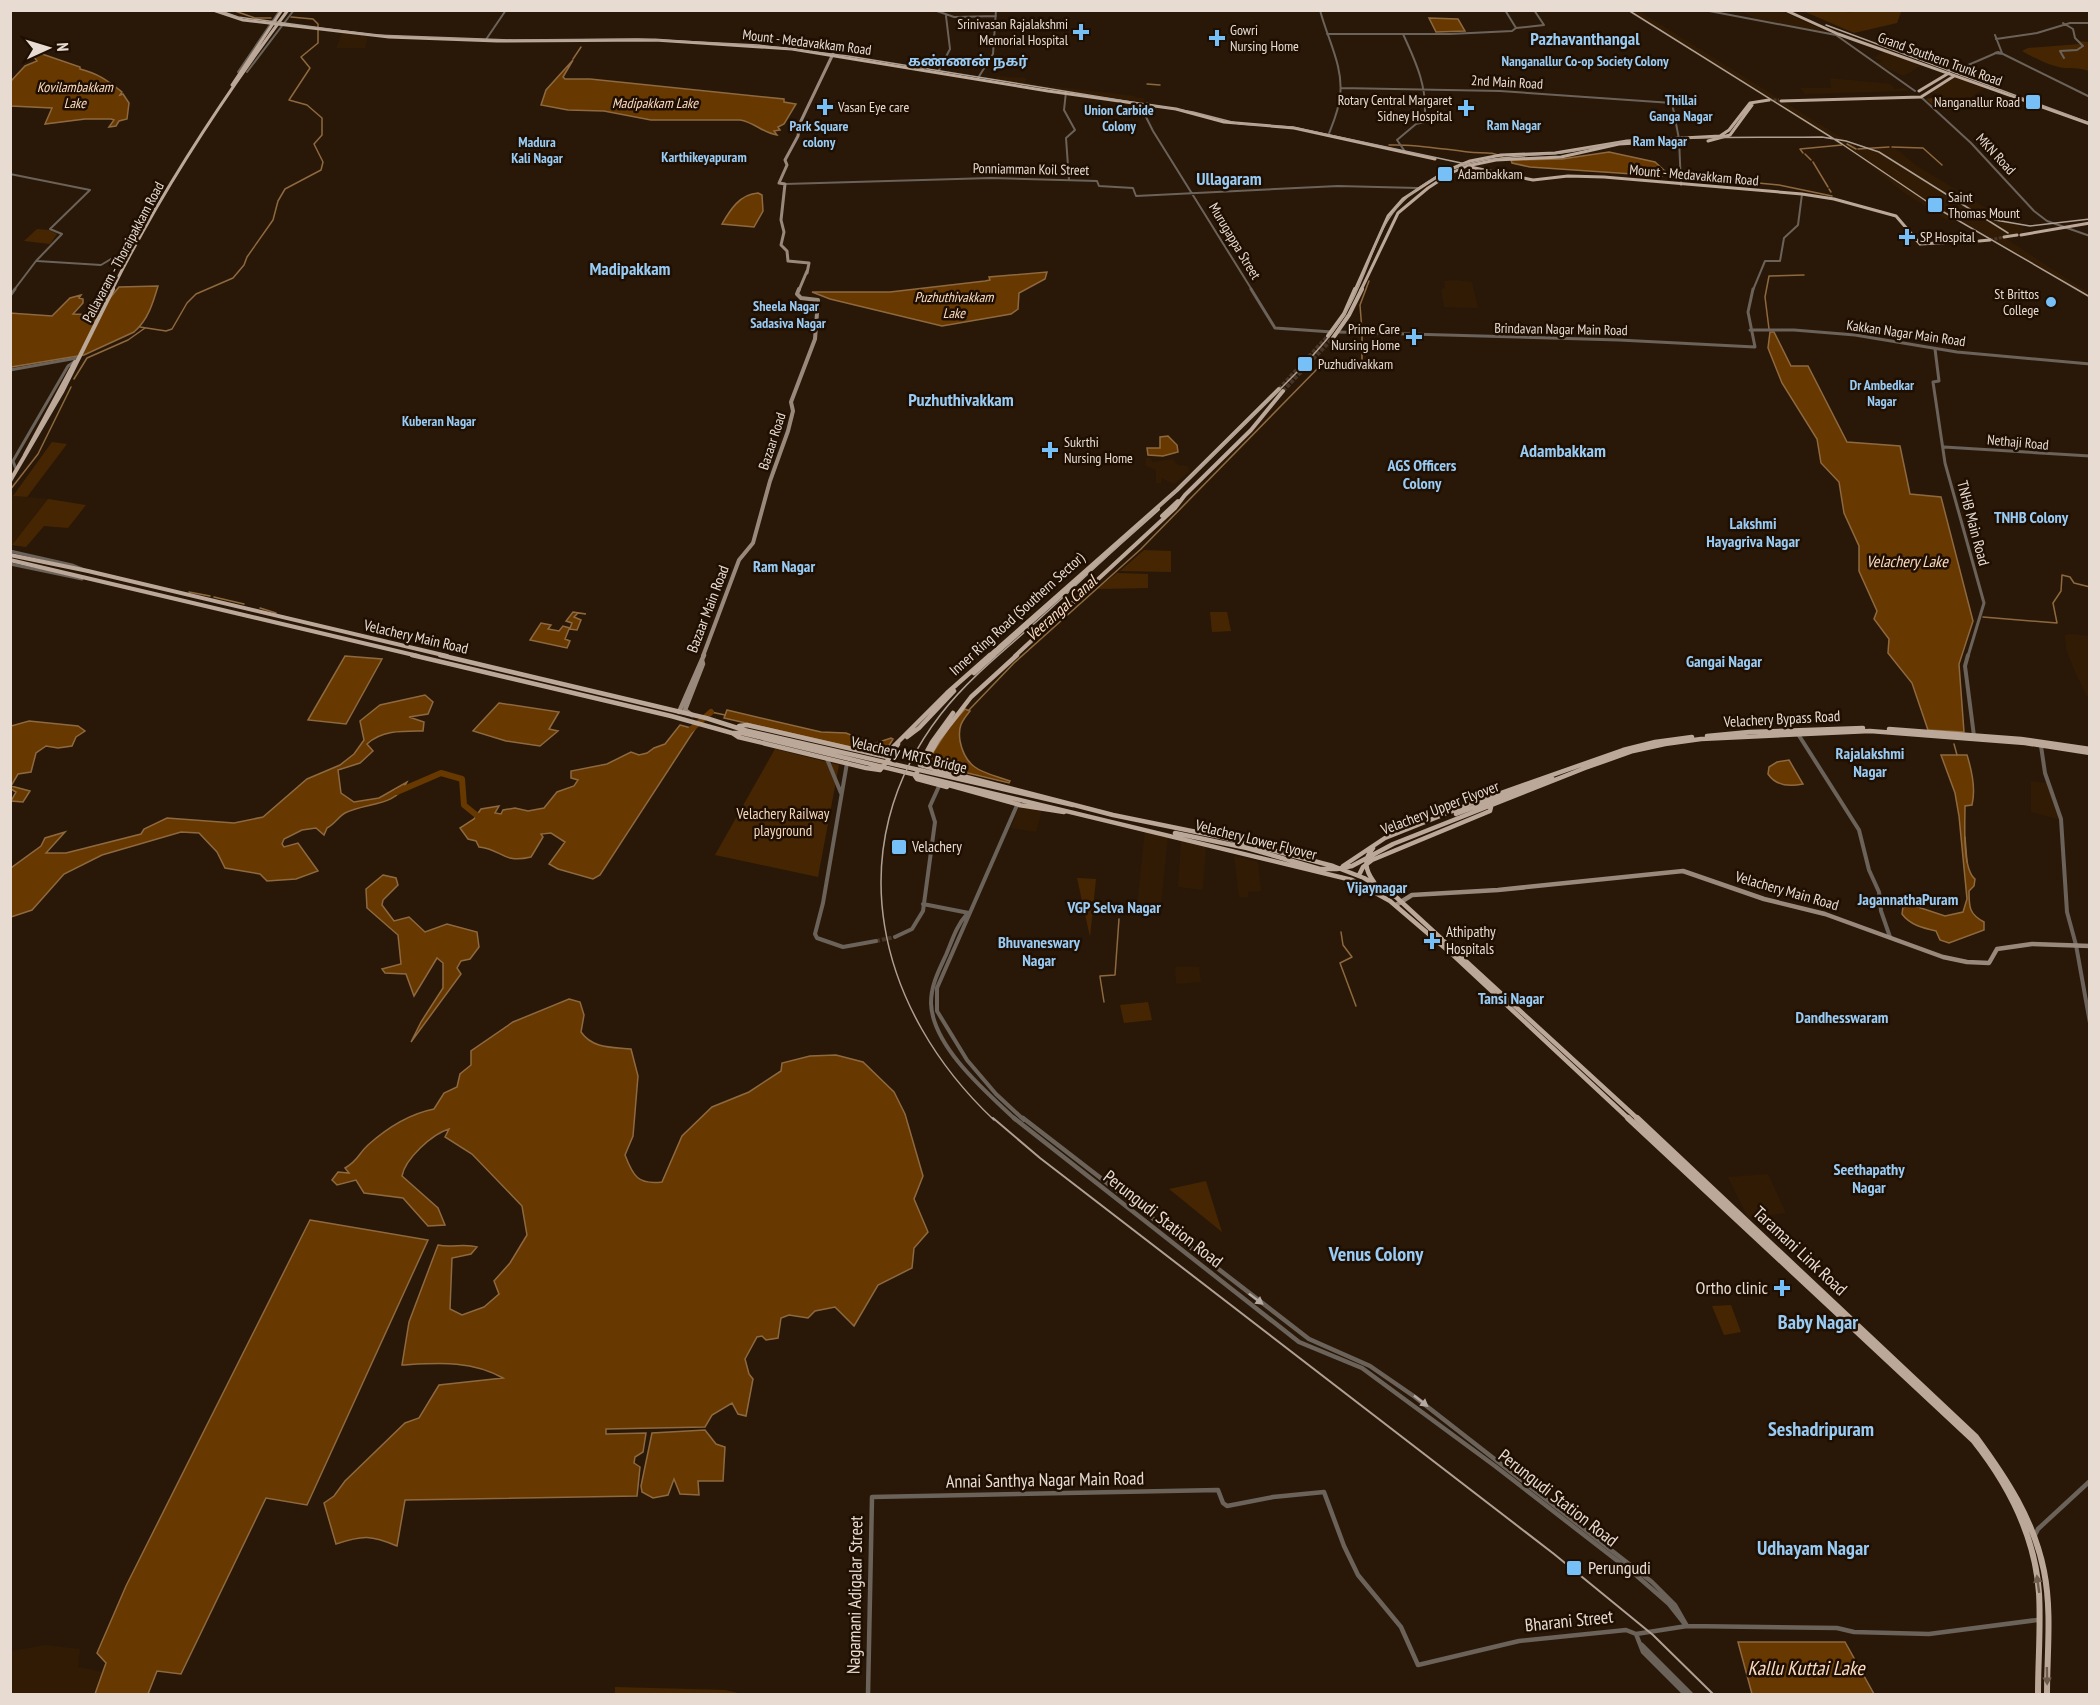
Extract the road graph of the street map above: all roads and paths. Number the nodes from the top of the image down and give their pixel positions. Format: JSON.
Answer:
{"nodes":[{"id":1,"x":215,"y":10,"type":"edge"},
{"id":2,"x":287,"y":10,"type":"edge"},
{"id":3,"x":506,"y":10,"type":"edge"},
{"id":4,"x":933,"y":10,"type":"edge"},
{"id":5,"x":996,"y":10,"type":"edge"},
{"id":6,"x":1320,"y":10,"type":"edge"},
{"id":7,"x":1505,"y":10,"type":"edge"},
{"id":8,"x":1534,"y":10,"type":"edge"},
{"id":9,"x":1704,"y":10,"type":"edge"},
{"id":10,"x":1785,"y":10,"type":"edge"},
{"id":11,"x":1791,"y":10,"type":"edge"},
{"id":12,"x":946,"y":16,"type":"junction"},
{"id":13,"x":996,"y":16,"type":"junction"},
{"id":14,"x":277,"y":23,"type":"junction"},
{"id":15,"x":2062,"y":23,"type":"junction"},
{"id":16,"x":2090,"y":23,"type":"edge"},
{"id":17,"x":1819,"y":25,"type":"junction"},
{"id":18,"x":1516,"y":28,"type":"junction"},
{"id":19,"x":1327,"y":34,"type":"junction"},
{"id":20,"x":1403,"y":34,"type":"junction"},
{"id":21,"x":1838,"y":34,"type":"junction"},
{"id":22,"x":486,"y":40,"type":"junction"},
{"id":23,"x":1999,"y":53,"type":"junction"},
{"id":24,"x":833,"y":54,"type":"junction"},
{"id":25,"x":2064,"y":58,"type":"dead end"},
{"id":26,"x":1959,"y":69,"type":"junction"},
{"id":27,"x":938,"y":71,"type":"junction"},
{"id":28,"x":1948,"y":71,"type":"junction"},
{"id":29,"x":238,"y":72,"type":"junction"},
{"id":30,"x":247,"y":72,"type":"junction"},
{"id":31,"x":1955,"y":75,"type":"junction"},
{"id":32,"x":1961,"y":75,"type":"junction"},
{"id":33,"x":978,"y":78,"type":"junction"},
{"id":34,"x":233,"y":85,"type":"junction"},
{"id":35,"x":1341,"y":88,"type":"junction"},
{"id":36,"x":1424,"y":90,"type":"junction"},
{"id":37,"x":1066,"y":93,"type":"junction"},
{"id":38,"x":1916,"y":93,"type":"junction"},
{"id":39,"x":1923,"y":95,"type":"junction"},
{"id":40,"x":2090,"y":97,"type":"edge"},
{"id":41,"x":1780,"y":100,"type":"tunnel mouth"},
{"id":42,"x":1771,"y":101,"type":"tunnel mouth"},
{"id":43,"x":1147,"y":104,"type":"junction"},
{"id":44,"x":2090,"y":122,"type":"edge"},
{"id":45,"x":1328,"y":136,"type":"junction"},
{"id":46,"x":1679,"y":140,"type":"junction"},
{"id":47,"x":1617,"y":143,"type":"junction"},
{"id":48,"x":1589,"y":148,"type":"junction"},
{"id":49,"x":1594,"y":151,"type":"junction"},
{"id":50,"x":1406,"y":153,"type":"junction"},
{"id":51,"x":1495,"y":158,"type":"junction"},
{"id":52,"x":184,"y":159,"type":"junction"},
{"id":53,"x":1435,"y":159,"type":"dead end"},
{"id":54,"x":1467,"y":166,"type":"junction"},
{"id":55,"x":10,"y":174,"type":"edge"},
{"id":56,"x":1069,"y":180,"type":"junction"},
{"id":57,"x":785,"y":184,"type":"junction"},
{"id":58,"x":1681,"y":184,"type":"junction"},
{"id":59,"x":1418,"y":188,"type":"junction"},
{"id":60,"x":1194,"y":194,"type":"junction"},
{"id":61,"x":1804,"y":195,"type":"junction"},
{"id":62,"x":1391,"y":213,"type":"junction"},
{"id":63,"x":1398,"y":213,"type":"junction"},
{"id":64,"x":2090,"y":223,"type":"edge"},
{"id":65,"x":2062,"y":226,"type":"junction"},
{"id":66,"x":2090,"y":236,"type":"edge"},
{"id":67,"x":2004,"y":237,"type":"tunnel mouth"},
{"id":68,"x":1990,"y":240,"type":"tunnel mouth"},
{"id":69,"x":1973,"y":241,"type":"dead end"},
{"id":70,"x":1979,"y":241,"type":"dead end"},
{"id":71,"x":36,"y":261,"type":"junction"},
{"id":72,"x":124,"y":263,"type":"junction"},
{"id":73,"x":10,"y":296,"type":"edge"},
{"id":74,"x":1346,"y":315,"type":"junction"},
{"id":75,"x":1750,"y":330,"type":"junction"},
{"id":76,"x":1332,"y":332,"type":"junction"},
{"id":77,"x":1338,"y":332,"type":"junction"},
{"id":78,"x":1328,"y":336,"type":"tunnel mouth"},
{"id":79,"x":1334,"y":338,"type":"tunnel mouth"},
{"id":80,"x":1935,"y":349,"type":"junction"},
{"id":81,"x":75,"y":360,"type":"junction"},
{"id":82,"x":2090,"y":364,"type":"edge"},
{"id":83,"x":10,"y":370,"type":"edge"},
{"id":84,"x":1271,"y":396,"type":"junction"},
{"id":85,"x":1276,"y":398,"type":"junction"},
{"id":86,"x":788,"y":431,"type":"junction"},
{"id":87,"x":1944,"y":447,"type":"junction"},
{"id":88,"x":2090,"y":456,"type":"edge"},
{"id":89,"x":10,"y":476,"type":"edge"},
{"id":90,"x":10,"y":481,"type":"edge"},
{"id":91,"x":770,"y":481,"type":"joint"},
{"id":92,"x":1176,"y":491,"type":"junction"},
{"id":93,"x":1184,"y":496,"type":"junction"},
{"id":94,"x":747,"y":552,"type":"junction"},
{"id":95,"x":10,"y":553,"type":"edge"},
{"id":96,"x":10,"y":562,"type":"edge"},
{"id":97,"x":66,"y":571,"type":"junction"},
{"id":98,"x":88,"y":572,"type":"junction"},
{"id":99,"x":82,"y":579,"type":"junction"},
{"id":100,"x":135,"y":584,"type":"junction"},
{"id":101,"x":129,"y":590,"type":"junction"},
{"id":102,"x":702,"y":660,"type":"junction"},
{"id":103,"x":467,"y":662,"type":"junction"},
{"id":104,"x":462,"y":667,"type":"junction"},
{"id":105,"x":679,"y":712,"type":"junction"},
{"id":106,"x":689,"y":714,"type":"junction"},
{"id":107,"x":738,"y":726,"type":"junction"},
{"id":108,"x":743,"y":731,"type":"junction"},
{"id":109,"x":732,"y":733,"type":"junction"},
{"id":110,"x":1750,"y":734,"type":"junction"},
{"id":111,"x":1797,"y":734,"type":"junction"},
{"id":112,"x":1974,"y":737,"type":"junction"},
{"id":113,"x":2041,"y":745,"type":"junction"},
{"id":114,"x":2090,"y":751,"type":"edge"},
{"id":115,"x":889,"y":756,"type":"junction"},
{"id":116,"x":826,"y":758,"type":"junction"},
{"id":117,"x":1588,"y":761,"type":"junction"},
{"id":118,"x":847,"y":763,"type":"junction"},
{"id":119,"x":922,"y":764,"type":"junction"},
{"id":120,"x":939,"y":784,"type":"junction"},
{"id":121,"x":841,"y":794,"type":"junction"},
{"id":122,"x":1019,"y":804,"type":"junction"},
{"id":123,"x":1075,"y":806,"type":"junction"},
{"id":124,"x":1491,"y":807,"type":"junction"},
{"id":125,"x":1066,"y":808,"type":"junction"},
{"id":126,"x":1148,"y":829,"type":"junction"},
{"id":127,"x":1309,"y":860,"type":"junction"},
{"id":128,"x":1333,"y":866,"type":"junction"},
{"id":129,"x":1307,"y":869,"type":"junction"},
{"id":130,"x":1362,"y":877,"type":"junction"},
{"id":131,"x":1398,"y":903,"type":"junction"},
{"id":132,"x":924,"y":904,"type":"junction"},
{"id":133,"x":969,"y":913,"type":"junction"},
{"id":134,"x":895,"y":937,"type":"tunnel mouth"},
{"id":135,"x":1890,"y":937,"type":"junction"},
{"id":136,"x":876,"y":941,"type":"tunnel mouth"},
{"id":137,"x":2076,"y":945,"type":"junction"},
{"id":138,"x":2090,"y":946,"type":"edge"},
{"id":139,"x":2090,"y":1023,"type":"edge"},
{"id":140,"x":964,"y":1062,"type":"junction"},
{"id":141,"x":1586,"y":1079,"type":"junction"},
{"id":142,"x":1598,"y":1091,"type":"junction"},
{"id":143,"x":1956,"y":1420,"type":"junction"},
{"id":144,"x":2090,"y":1480,"type":"edge"},
{"id":145,"x":1218,"y":1490,"type":"joint"},
{"id":146,"x":872,"y":1497,"type":"joint"},
{"id":147,"x":2034,"y":1535,"type":"junction"},
{"id":148,"x":2037,"y":1620,"type":"junction"},
{"id":149,"x":1687,"y":1626,"type":"junction"},
{"id":150,"x":1636,"y":1634,"type":"junction"},
{"id":151,"x":1641,"y":1645,"type":"junction"},
{"id":152,"x":868,"y":1695,"type":"edge"},
{"id":153,"x":1685,"y":1695,"type":"edge"},
{"id":154,"x":1691,"y":1695,"type":"edge"},
{"id":155,"x":2038,"y":1695,"type":"edge"},
{"id":156,"x":2047,"y":1695,"type":"edge"}],
"edges":[{"from":1,"to":14,"type":"main road","name":"Mount - Medavakkam Road"},
{"from":2,"to":14,"type":"main road","name":"Pallavaram - Thoraipakkam Road"},
{"from":2,"to":14,"type":"street"},
{"from":2,"to":14,"type":"street"},
{"from":2,"to":29,"type":"main road"},
{"from":2,"to":30,"type":"main road"},
{"from":3,"to":22,"type":"street"},
{"from":4,"to":12,"type":"street"},
{"from":5,"to":13,"type":"street"},
{"from":6,"to":19,"type":"street"},
{"from":7,"to":18,"type":"street"},
{"from":8,"to":18,"type":"street"},
{"from":9,"to":21,"type":"street"},
{"from":10,"to":17,"type":"main road","name":"Grand Southern Trunk Road"},
{"from":11,"to":17,"type":"main road","name":"Grand Southern Trunk Road"},
{"from":12,"to":13,"type":"street"},
{"from":12,"to":27,"type":"street"},
{"from":13,"to":33,"type":"street"},
{"from":14,"to":22,"type":"main road","name":"Mount - Medavakkam Road"},
{"from":14,"to":29,"type":"street"},
{"from":14,"to":30,"type":"street"},
{"from":14,"to":34,"type":"main road","name":"Pallavaram - Thoraipakkam Road"},
{"from":15,"to":16,"type":"street"},
{"from":15,"to":23,"type":"street"},
{"from":15,"to":25,"type":"street"},
{"from":17,"to":21,"type":"main road","name":"Grand Southern Trunk Road"},
{"from":18,"to":20,"type":"street"},
{"from":19,"to":20,"type":"street"},
{"from":19,"to":35,"type":"street"},
{"from":20,"to":36,"type":"street"},
{"from":21,"to":28,"type":"main road","name":"Grand Southern Trunk Road"},
{"from":21,"to":38,"type":"street"},
{"from":22,"to":24,"type":"main road","name":"Mount - Medavakkam Road"},
{"from":23,"to":26,"type":"street"},
{"from":23,"to":40,"type":"street"},
{"from":24,"to":27,"type":"main road","name":"Mount - Medavakkam Road"},
{"from":24,"to":57,"type":"main road","name":"Ponniamman Koil Street"},
{"from":26,"to":28,"type":"street"},
{"from":26,"to":32,"type":"street"},
{"from":27,"to":33,"type":"main road","name":"Mount - Medavakkam Road"},
{"from":27,"to":37,"type":"main road","name":"Mount - Medavakkam Road"},
{"from":28,"to":31,"type":"main road","name":"Grand Southern Trunk Road"},
{"from":28,"to":32,"type":"main road","name":"Grand Southern Trunk Road"},
{"from":28,"to":38,"type":"main road"},
{"from":29,"to":34,"type":"main road"},
{"from":30,"to":34,"type":"main road"},
{"from":31,"to":39,"type":"main road"},
{"from":31,"to":44,"type":"main road","name":"Grand Southern Trunk Road"},
{"from":32,"to":44,"type":"main road","name":"Grand Southern Trunk Road"},
{"from":33,"to":37,"type":"main road","name":"Mount - Medavakkam Road"},
{"from":34,"to":52,"type":"main road","name":"Pallavaram - Thoraipakkam Road"},
{"from":35,"to":36,"type":"street","name":"2nd Main Road"},
{"from":35,"to":45,"type":"street"},
{"from":36,"to":46,"type":"street","name":"2nd Main Road"},
{"from":36,"to":50,"type":"street"},
{"from":37,"to":43,"type":"main road","name":"Mount - Medavakkam Road"},
{"from":37,"to":56,"type":"street"},
{"from":38,"to":39,"type":"main road"},
{"from":38,"to":41,"type":"main road"},
{"from":39,"to":65,"type":"street","name":"MKN Road"},
{"from":42,"to":46,"type":"main road"},
{"from":43,"to":45,"type":"main road","name":"Mount - Medavakkam Road"},
{"from":43,"to":60,"type":"street","name":"Murugappa Street"},
{"from":45,"to":50,"type":"main road","name":"Mount - Medavakkam Road"},
{"from":46,"to":47,"type":"main road"},
{"from":46,"to":58,"type":"street"},
{"from":47,"to":48,"type":"main road"},
{"from":47,"to":49,"type":"main road"},
{"from":48,"to":49,"type":"main road"},
{"from":48,"to":51,"type":"main road"},
{"from":49,"to":51,"type":"main road"},
{"from":50,"to":53,"type":"main road","name":"Mount - Medavakkam Road"},
{"from":51,"to":54,"type":"main road"},
{"from":51,"to":59,"type":"main road"},
{"from":52,"to":72,"type":"main road","name":"Pallavaram - Thoraipakkam Road"},
{"from":52,"to":90,"type":"main road","name":"Pallavaram - Thoraipakkam Road"},
{"from":54,"to":58,"type":"main road","name":"Mount - Medavakkam Road"},
{"from":54,"to":63,"type":"main road"},
{"from":55,"to":71,"type":"street"},
{"from":56,"to":57,"type":"street","name":"Ponniamman Koil Street"},
{"from":56,"to":60,"type":"street","name":"Ponniamman Koil Street"},
{"from":57,"to":86,"type":"main road","name":"Bazaar Road"},
{"from":58,"to":61,"type":"main road","name":"Mount - Medavakkam Road"},
{"from":59,"to":60,"type":"street","name":"Ponniamman Koil Street"},
{"from":59,"to":62,"type":"main road"},
{"from":60,"to":76,"type":"street","name":"Murugappa Street"},
{"from":61,"to":69,"type":"main road","name":"Mount - Medavakkam Road"},
{"from":61,"to":75,"type":"street"},
{"from":62,"to":63,"type":"main road"},
{"from":62,"to":74,"type":"main road"},
{"from":63,"to":74,"type":"main road"},
{"from":64,"to":65,"type":"main road"},
{"from":65,"to":66,"type":"street","name":"MKN Road"},
{"from":65,"to":67,"type":"main road"},
{"from":68,"to":70,"type":"main road"},
{"from":71,"to":72,"type":"street"},
{"from":71,"to":73,"type":"street"},
{"from":72,"to":81,"type":"main road","name":"Pallavaram - Thoraipakkam Road"},
{"from":74,"to":76,"type":"main road"},
{"from":74,"to":77,"type":"main road"},
{"from":75,"to":77,"type":"street","name":"Brindavan Nagar Main Road"},
{"from":75,"to":80,"type":"street","name":"Kakkan Nagar Main Road"},
{"from":76,"to":78,"type":"main road"},
{"from":77,"to":79,"type":"main road"},
{"from":80,"to":82,"type":"street","name":"Kakkan Nagar Main Road"},
{"from":80,"to":87,"type":"street","name":"TNHB Main Road"},
{"from":81,"to":83,"type":"street"},
{"from":81,"to":89,"type":"main road","name":"Pallavaram - Thoraipakkam Road"},
{"from":84,"to":85,"type":"main road"},
{"from":84,"to":85,"type":"main road","name":"Inner Ring Road (Southern Sector)"},
{"from":84,"to":92,"type":"main road","name":"Inner Ring Road (Southern Sector)"},
{"from":85,"to":93,"type":"main road","name":"Inner Ring Road (Southern Sector)"},
{"from":86,"to":91,"type":"main road","name":"Bazaar Road"},
{"from":86,"to":94,"type":"main road"},
{"from":87,"to":88,"type":"street","name":"Nethaji Road"},
{"from":87,"to":112,"type":"street","name":"TNHB Main Road"},
{"from":91,"to":94,"type":"main road","name":"Bazaar Main Road"},
{"from":92,"to":93,"type":"main road"},
{"from":92,"to":115,"type":"main road","name":"Inner Ring Road (Southern Sector)"},
{"from":93,"to":119,"type":"main road","name":"Inner Ring Road (Southern Sector)"},
{"from":94,"to":102,"type":"main road","name":"Bazaar Main Road"},
{"from":95,"to":97,"type":"main road"},
{"from":95,"to":98,"type":"street"},
{"from":96,"to":97,"type":"main road"},
{"from":96,"to":99,"type":"street"},
{"from":97,"to":98,"type":"main road","name":"Velachery Main Road"},
{"from":97,"to":99,"type":"main road","name":"Velachery Main Road"},
{"from":98,"to":100,"type":"main road","name":"Velachery Main Road"},
{"from":99,"to":101,"type":"main road","name":"Velachery Main Road"},
{"from":100,"to":101,"type":"main road"},
{"from":100,"to":103,"type":"main road","name":"Velachery Main Road"},
{"from":101,"to":104,"type":"main road","name":"Velachery Main Road"},
{"from":102,"to":105,"type":"main road","name":"Bazaar Main Road"},
{"from":102,"to":106,"type":"main road"},
{"from":103,"to":104,"type":"main road"},
{"from":103,"to":105,"type":"main road","name":"Velachery Main Road"},
{"from":104,"to":109,"type":"main road","name":"Velachery Main Road"},
{"from":105,"to":106,"type":"main road","name":"Velachery Main Road"},
{"from":106,"to":107,"type":"main road","name":"Velachery Main Road"},
{"from":107,"to":108,"type":"main road","name":"Velachery MRTS Bridge"},
{"from":107,"to":115,"type":"main road"},
{"from":108,"to":109,"type":"main road","name":"Velachery MRTS Bridge"},
{"from":108,"to":125,"type":"main road","name":"Velachery MRTS Bridge"},
{"from":108,"to":125,"type":"main road","name":"Velachery MRTS Bridge"},
{"from":109,"to":116,"type":"main road","name":"Velachery Main Road"},
{"from":110,"to":111,"type":"main road","name":"Velachery Bypass Road"},
{"from":110,"to":112,"type":"main road","name":"Velachery Bypass Road"},
{"from":110,"to":117,"type":"main road","name":"Velachery Bypass Road"},
{"from":110,"to":124,"type":"main road","name":"Velachery Bypass Road"},
{"from":111,"to":112,"type":"main road","name":"Velachery Bypass Road"},
{"from":111,"to":135,"type":"street"},
{"from":112,"to":113,"type":"main road","name":"Velachery Bypass Road"},
{"from":112,"to":114,"type":"main road","name":"Velachery Bypass Road"},
{"from":113,"to":114,"type":"main road","name":"Velachery Bypass Road"},
{"from":113,"to":137,"type":"street"},
{"from":115,"to":118,"type":"main road","name":"Velachery Main Road"},
{"from":116,"to":118,"type":"main road","name":"Velachery Main Road"},
{"from":116,"to":121,"type":"street"},
{"from":117,"to":128,"type":"main road","name":"Velachery Bypass Road"},
{"from":117,"to":141,"type":"main road","name":"Velachery Upper Flyover"},
{"from":118,"to":121,"type":"street"},
{"from":119,"to":120,"type":"main road"},
{"from":119,"to":123,"type":"main road"},
{"from":120,"to":122,"type":"main road"},
{"from":120,"to":132,"type":"street"},
{"from":121,"to":136,"type":"street"},
{"from":122,"to":125,"type":"main road"},
{"from":122,"to":133,"type":"street"},
{"from":123,"to":125,"type":"main road","name":"Velachery MRTS Bridge"},
{"from":123,"to":127,"type":"main road"},
{"from":124,"to":126,"type":"main road","name":"Velachery Lower Flyover"},
{"from":124,"to":130,"type":"main road"},
{"from":125,"to":126,"type":"main road"},
{"from":126,"to":129,"type":"main road"},
{"from":127,"to":128,"type":"main road"},
{"from":127,"to":129,"type":"main road"},
{"from":128,"to":130,"type":"main road"},
{"from":129,"to":131,"type":"main road"},
{"from":130,"to":131,"type":"main road"},
{"from":131,"to":135,"type":"main road","name":"Velachery Main Road"},
{"from":131,"to":141,"type":"main road","name":"Taramani Link Road"},
{"from":131,"to":142,"type":"main road","name":"Taramani Link Road"},
{"from":132,"to":133,"type":"street"},
{"from":132,"to":134,"type":"street"},
{"from":133,"to":140,"type":"street"},
{"from":133,"to":140,"type":"street"},
{"from":135,"to":137,"type":"main road","name":"Velachery Main Road"},
{"from":137,"to":138,"type":"main road","name":"Velachery Main Road"},
{"from":137,"to":139,"type":"street"},
{"from":140,"to":149,"type":"street","name":"Perungudi Station Road"},
{"from":140,"to":149,"type":"street","name":"Perungudi Station Road","one_way":true},
{"from":141,"to":142,"type":"main road","name":"Taramani Link Road"},
{"from":142,"to":143,"type":"main road","name":"Taramani Link Road"},
{"from":143,"to":147,"type":"main road","name":"Taramani Link Road"},
{"from":148,"to":143,"type":"main road","name":"Taramani Link Road","one_way":true},
{"from":144,"to":147,"type":"street"},
{"from":145,"to":146,"type":"street","name":"Annai Santhya Nagar Main Road"},
{"from":145,"to":150,"type":"street","name":"Bharani Street"},
{"from":146,"to":152,"type":"street","name":"Nagamani Adigalar Street"},
{"from":147,"to":156,"type":"main road","name":"Taramani Link Road","one_way":true},
{"from":148,"to":149,"type":"street","name":"Bharani Street"},
{"from":148,"to":155,"type":"main road","name":"Taramani Link Road"},
{"from":149,"to":150,"type":"street","name":"Bharani Street"},
{"from":150,"to":151,"type":"street"},
{"from":151,"to":153,"type":"street"},
{"from":151,"to":154,"type":"street"}]}
